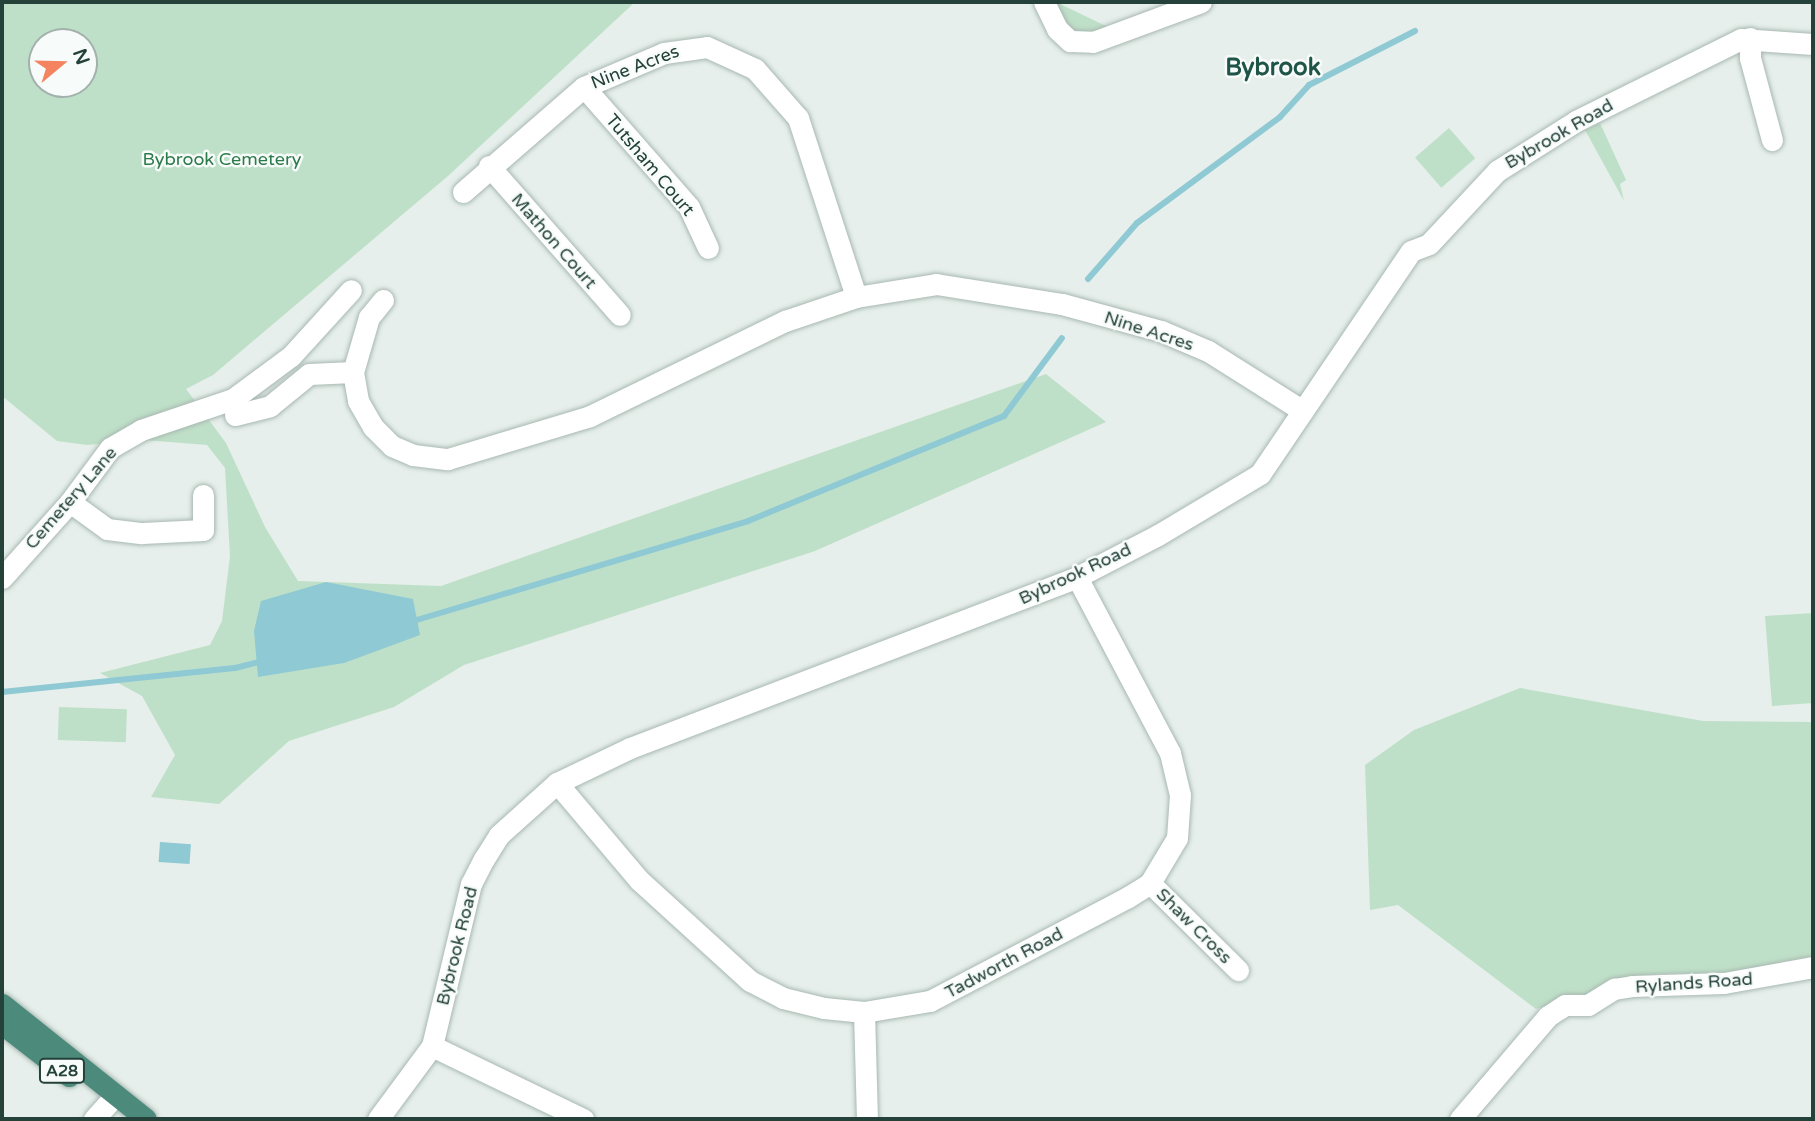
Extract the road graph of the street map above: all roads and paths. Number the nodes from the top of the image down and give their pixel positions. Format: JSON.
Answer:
{"nodes":[{"id":1,"x":1044,"y":2,"type":"edge"},
{"id":2,"x":1201,"y":2,"type":"edge"},
{"id":3,"x":1750,"y":38,"type":"junction"},
{"id":4,"x":1813,"y":44,"type":"edge"},
{"id":5,"x":584,"y":87,"type":"junction"},
{"id":6,"x":1772,"y":140,"type":"dead end"},
{"id":7,"x":489,"y":166,"type":"junction"},
{"id":8,"x":463,"y":192,"type":"dead end"},
{"id":9,"x":708,"y":248,"type":"dead end"},
{"id":10,"x":351,"y":290,"type":"dead end"},
{"id":11,"x":856,"y":297,"type":"junction"},
{"id":12,"x":383,"y":300,"type":"dead end"},
{"id":13,"x":620,"y":315,"type":"dead end"},
{"id":14,"x":353,"y":372,"type":"junction"},
{"id":15,"x":1303,"y":411,"type":"junction"},
{"id":16,"x":235,"y":415,"type":"dead end"},
{"id":17,"x":203,"y":495,"type":"dead end"},
{"id":18,"x":70,"y":502,"type":"junction"},
{"id":19,"x":1077,"y":577,"type":"junction"},
{"id":20,"x":2,"y":578,"type":"edge"},
{"id":21,"x":557,"y":783,"type":"junction"},
{"id":22,"x":1150,"y":883,"type":"junction"},
{"id":23,"x":1813,"y":967,"type":"edge"},
{"id":24,"x":1239,"y":970,"type":"dead end"},
{"id":25,"x":2,"y":1004,"type":"edge"},
{"id":26,"x":864,"y":1012,"type":"junction"},
{"id":27,"x":2,"y":1024,"type":"edge"},
{"id":28,"x":432,"y":1046,"type":"junction"},
{"id":29,"x":109,"y":1110,"type":"edge"},
{"id":30,"x":146,"y":1119,"type":"edge"},
{"id":31,"x":379,"y":1119,"type":"edge"},
{"id":32,"x":583,"y":1119,"type":"edge"},
{"id":33,"x":867,"y":1119,"type":"edge"},
{"id":34,"x":1460,"y":1119,"type":"edge"}],
"edges":[{"from":1,"to":2,"type":"street"},
{"from":3,"to":4,"type":"street"},
{"from":3,"to":6,"type":"street"},
{"from":3,"to":15,"type":"street","name":"Bybrook Road"},
{"from":5,"to":7,"type":"street","name":"Nine Acres"},
{"from":5,"to":9,"type":"street","name":"Tutsham Court"},
{"from":5,"to":11,"type":"street","name":"Nine Acres"},
{"from":7,"to":8,"type":"street","name":"Nine Acres"},
{"from":7,"to":13,"type":"street","name":"Mathon Court"},
{"from":10,"to":18,"type":"street","name":"Cemetery Lane"},
{"from":11,"to":14,"type":"street","name":"Nine Acres"},
{"from":11,"to":15,"type":"street","name":"Nine Acres"},
{"from":12,"to":14,"type":"street"},
{"from":14,"to":16,"type":"street"},
{"from":15,"to":19,"type":"street","name":"Bybrook Road"},
{"from":17,"to":18,"type":"street"},
{"from":18,"to":20,"type":"street","name":"Cemetery Lane"},
{"from":19,"to":21,"type":"street","name":"Bybrook Road"},
{"from":19,"to":22,"type":"street"},
{"from":21,"to":26,"type":"street","name":"Tadworth Road"},
{"from":21,"to":28,"type":"street","name":"Bybrook Road"},
{"from":22,"to":24,"type":"street","name":"Shaw Cross"},
{"from":22,"to":26,"type":"street","name":"Tadworth Road"},
{"from":23,"to":34,"type":"street","name":"Rylands Road"},
{"from":25,"to":29,"type":"highway","number":"A28"},
{"from":26,"to":33,"type":"street"},
{"from":27,"to":29,"type":"highway","number":"A28"},
{"from":28,"to":31,"type":"street","name":"Bybrook Road"},
{"from":28,"to":32,"type":"street"},
{"from":29,"to":30,"type":"highway","number":"A28"}]}
